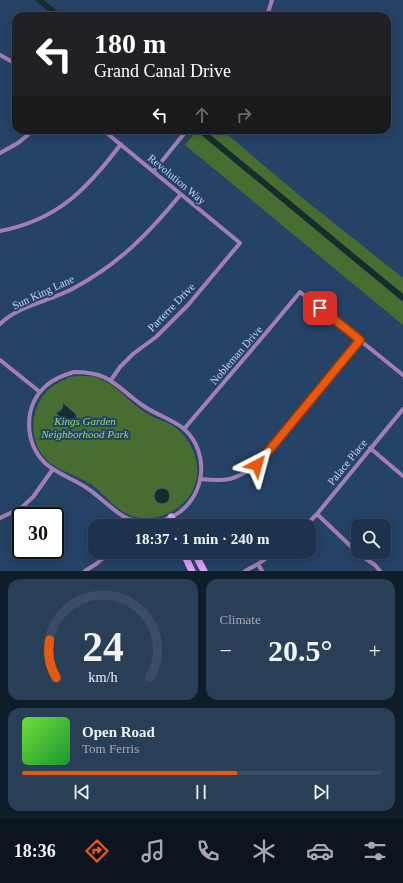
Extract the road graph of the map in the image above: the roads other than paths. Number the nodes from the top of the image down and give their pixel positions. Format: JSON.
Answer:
{"nodes":[{"id":1,"x":272,"y":0,"type":"edge"},
{"id":2,"x":268,"y":12,"type":"edge"},
{"id":3,"x":0,"y":55,"type":"edge"},
{"id":4,"x":12,"y":62,"type":"edge"},
{"id":5,"x":29,"y":134,"type":"edge"},
{"id":6,"x":108,"y":134,"type":"edge"},
{"id":7,"x":184,"y":134,"type":"edge"},
{"id":8,"x":121,"y":144,"type":"junction"},
{"id":9,"x":0,"y":153,"type":"edge"},
{"id":10,"x":154,"y":171,"type":"junction"},
{"id":11,"x":181,"y":194,"type":"junction"},
{"id":12,"x":0,"y":231,"type":"edge"},
{"id":13,"x":240,"y":243,"type":"joint"},
{"id":14,"x":0,"y":324,"type":"edge"},
{"id":15,"x":360,"y":340,"type":"junction"},
{"id":16,"x":0,"y":360,"type":"edge"},
{"id":17,"x":403,"y":375,"type":"edge"},
{"id":18,"x":111,"y":380,"type":"junction"},
{"id":19,"x":40,"y":392,"type":"junction"},
{"id":20,"x":403,"y":409,"type":"edge"},
{"id":21,"x":184,"y":429,"type":"junction"},
{"id":22,"x":370,"y":448,"type":"junction"},
{"id":23,"x":53,"y":469,"type":"junction"},
{"id":24,"x":403,"y":476,"type":"edge"},
{"id":25,"x":200,"y":478,"type":"junction"},
{"id":26,"x":317,"y":514,"type":"junction"},
{"id":27,"x":171,"y":517,"type":"joint"},
{"id":28,"x":0,"y":518,"type":"edge"},
{"id":29,"x":131,"y":519,"type":"edge"},
{"id":30,"x":166,"y":519,"type":"edge"},
{"id":31,"x":312,"y":519,"type":"edge"},
{"id":32,"x":102,"y":559,"type":"edge"},
{"id":33,"x":186,"y":559,"type":"edge"},
{"id":34,"x":198,"y":559,"type":"edge"},
{"id":35,"x":265,"y":559,"type":"edge"},
{"id":36,"x":258,"y":564,"type":"junction"},
{"id":37,"x":85,"y":571,"type":"edge"},
{"id":38,"x":192,"y":571,"type":"edge"},
{"id":39,"x":204,"y":571,"type":"edge"},
{"id":40,"x":245,"y":571,"type":"edge"},
{"id":41,"x":262,"y":571,"type":"edge"},
{"id":42,"x":380,"y":571,"type":"edge"}],
"edges":[{"from":1,"to":2,"type":"street"},
{"from":3,"to":4,"type":"street"},
{"from":5,"to":9,"type":"street"},
{"from":6,"to":8,"type":"street","name":"Revolution Way"},
{"from":7,"to":10,"type":"street"},
{"from":8,"to":10,"type":"street","name":"Revolution Way"},
{"from":8,"to":12,"type":"street"},
{"from":10,"to":11,"type":"street","name":"Revolution Way"},
{"from":11,"to":13,"type":"street","name":"Revolution Way"},
{"from":11,"to":14,"type":"street","name":"Sun King Lane"},
{"from":13,"to":18,"type":"street","name":"Parterre Drive"},
{"from":15,"to":17,"type":"street"},
{"from":15,"to":21,"type":"street","name":"Nobleman Drive"},
{"from":15,"to":25,"type":"street"},
{"from":16,"to":19,"type":"street"},
{"from":18,"to":19,"type":"street"},
{"from":18,"to":21,"type":"street"},
{"from":19,"to":23,"type":"street"},
{"from":20,"to":22,"type":"street","name":"Palace Place"},
{"from":21,"to":25,"type":"street"},
{"from":22,"to":24,"type":"street"},
{"from":22,"to":26,"type":"street","name":"Palace Place"},
{"from":23,"to":28,"type":"street"},
{"from":23,"to":29,"type":"street"},
{"from":25,"to":27,"type":"street"},
{"from":26,"to":31,"type":"street","name":"Palace Place"},
{"from":26,"to":42,"type":"street"},
{"from":27,"to":30,"type":"street"},
{"from":32,"to":37,"type":"street"},
{"from":33,"to":38,"type":"street"},
{"from":34,"to":39,"type":"street"},
{"from":35,"to":36,"type":"street"},
{"from":36,"to":40,"type":"street"},
{"from":36,"to":41,"type":"street"}]}
